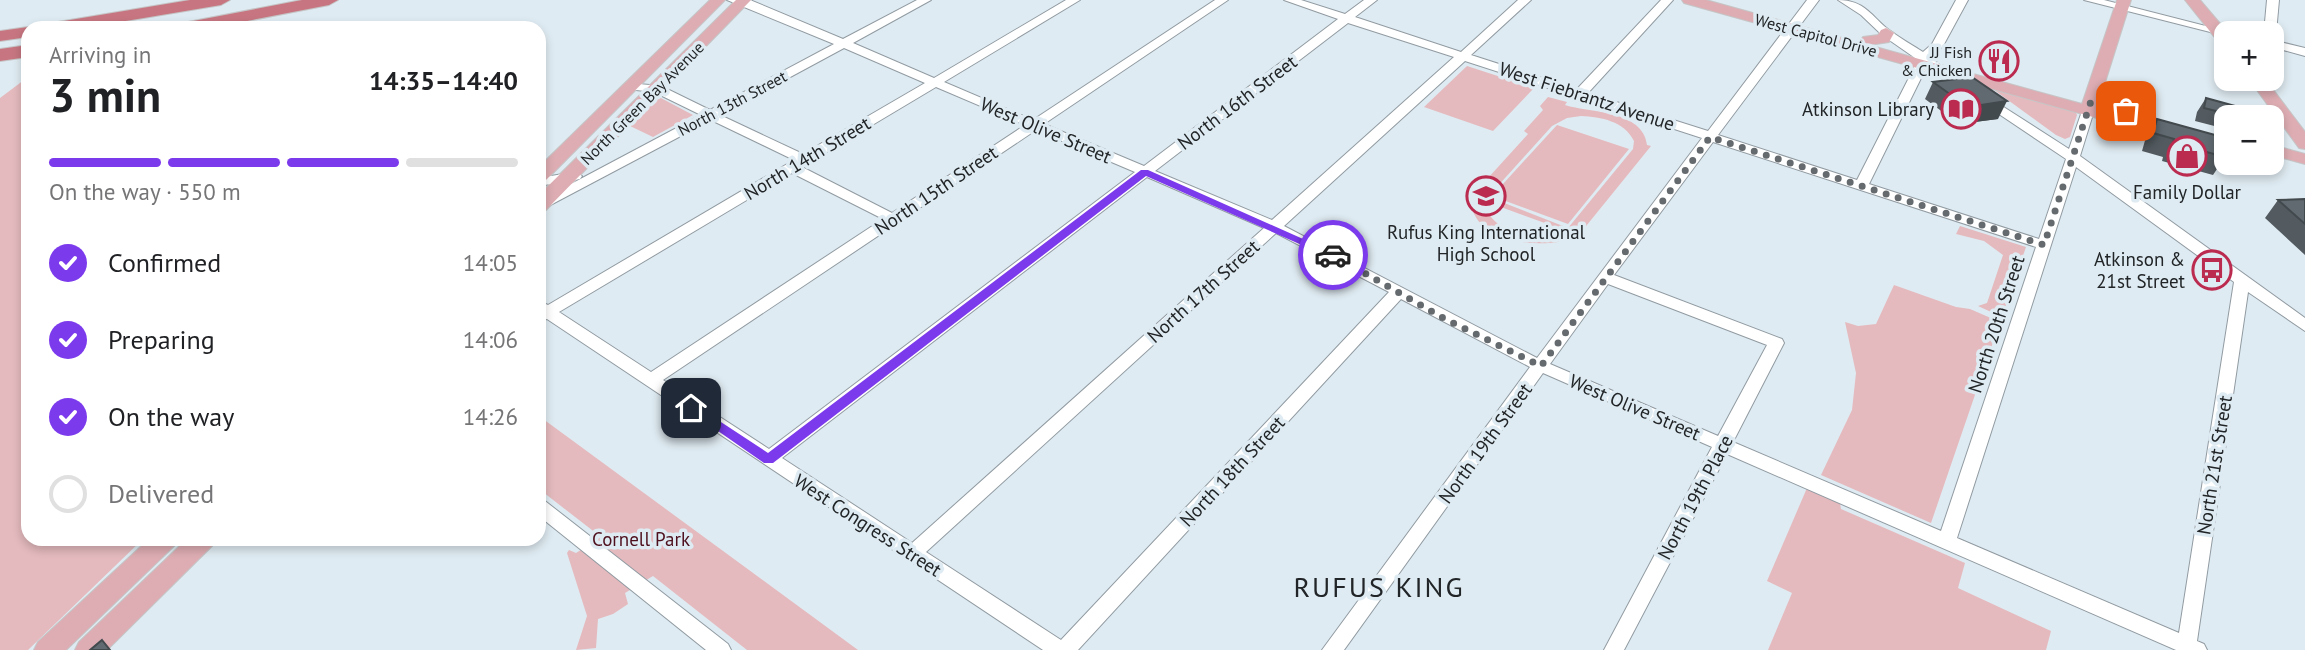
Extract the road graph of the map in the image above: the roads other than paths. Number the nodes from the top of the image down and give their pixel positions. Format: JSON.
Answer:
{"nodes":[{"id":1,"x":221,"y":0,"type":"edge"},
{"id":2,"x":329,"y":0,"type":"edge"},
{"id":3,"x":718,"y":0,"type":"edge"},
{"id":4,"x":740,"y":0,"type":"edge"},
{"id":5,"x":925,"y":0,"type":"edge"},
{"id":6,"x":1074,"y":0,"type":"edge"},
{"id":7,"x":1222,"y":0,"type":"edge"},
{"id":8,"x":1290,"y":0,"type":"edge"},
{"id":9,"x":1371,"y":0,"type":"edge"},
{"id":10,"x":1525,"y":0,"type":"edge"},
{"id":11,"x":1667,"y":0,"type":"edge"},
{"id":12,"x":1689,"y":0,"type":"edge"},
{"id":13,"x":1722,"y":0,"type":"edge"},
{"id":14,"x":1813,"y":0,"type":"edge"},
{"id":15,"x":1844,"y":0,"type":"edge"},
{"id":16,"x":1962,"y":0,"type":"edge"},
{"id":17,"x":2090,"y":0,"type":"edge"},
{"id":18,"x":2192,"y":0,"type":"edge"},
{"id":19,"x":2273,"y":0,"type":"edge"},
{"id":20,"x":2122,"y":4,"type":"edge"},
{"id":21,"x":1866,"y":15,"type":"junction"},
{"id":22,"x":1348,"y":18,"type":"junction"},
{"id":23,"x":94,"y":21,"type":"edge"},
{"id":24,"x":220,"y":21,"type":"edge"},
{"id":25,"x":2271,"y":21,"type":"edge"},
{"id":26,"x":1795,"y":25,"type":"junction"},
{"id":27,"x":2214,"y":25,"type":"edge"},
{"id":28,"x":2214,"y":32,"type":"edge"},
{"id":29,"x":21,"y":33,"type":"edge"},
{"id":30,"x":1886,"y":33,"type":"junction"},
{"id":31,"x":0,"y":36,"type":"edge"},
{"id":32,"x":1869,"y":40,"type":"junction"},
{"id":33,"x":843,"y":44,"type":"junction"},
{"id":34,"x":2284,"y":47,"type":"edge"},
{"id":35,"x":2305,"y":51,"type":"edge"},
{"id":36,"x":21,"y":52,"type":"edge"},
{"id":37,"x":0,"y":55,"type":"edge"},
{"id":38,"x":1464,"y":56,"type":"junction"},
{"id":39,"x":1930,"y":59,"type":"junction"},
{"id":40,"x":1968,"y":77,"type":"junction"},
{"id":41,"x":934,"y":83,"type":"junction"},
{"id":42,"x":631,"y":86,"type":"junction"},
{"id":43,"x":657,"y":89,"type":"junction"},
{"id":44,"x":2266,"y":91,"type":"edge"},
{"id":45,"x":1580,"y":94,"type":"junction"},
{"id":46,"x":2277,"y":105,"type":"edge"},
{"id":47,"x":2090,"y":106,"type":"junction"},
{"id":48,"x":711,"y":114,"type":"junction"},
{"id":49,"x":2284,"y":114,"type":"edge"},
{"id":50,"x":1034,"y":125,"type":"junction"},
{"id":51,"x":2214,"y":135,"type":"edge"},
{"id":52,"x":2043,"y":136,"type":"junction"},
{"id":53,"x":1710,"y":137,"type":"junction"},
{"id":54,"x":2305,"y":144,"type":"edge"},
{"id":55,"x":2214,"y":145,"type":"edge"},
{"id":56,"x":2284,"y":153,"type":"edge"},
{"id":57,"x":2074,"y":158,"type":"junction"},
{"id":58,"x":2305,"y":159,"type":"edge"},
{"id":59,"x":798,"y":163,"type":"junction"},
{"id":60,"x":2284,"y":164,"type":"edge"},
{"id":61,"x":611,"y":167,"type":"junction"},
{"id":62,"x":2305,"y":170,"type":"edge"},
{"id":63,"x":1145,"y":172,"type":"junction"},
{"id":64,"x":546,"y":173,"type":"edge"},
{"id":65,"x":568,"y":177,"type":"junction"},
{"id":66,"x":546,"y":179,"type":"edge"},
{"id":67,"x":1861,"y":186,"type":"junction"},
{"id":68,"x":546,"y":199,"type":"edge"},
{"id":69,"x":546,"y":202,"type":"edge"},
{"id":70,"x":893,"y":219,"type":"junction"},
{"id":71,"x":1275,"y":227,"type":"junction"},
{"id":72,"x":2044,"y":245,"type":"junction"},
{"id":73,"x":1605,"y":277,"type":"junction"},
{"id":74,"x":2242,"y":280,"type":"junction"},
{"id":75,"x":1398,"y":292,"type":"junction"},
{"id":76,"x":546,"y":309,"type":"edge"},
{"id":77,"x":546,"y":314,"type":"edge"},
{"id":78,"x":2305,"y":326,"type":"edge"},
{"id":79,"x":1541,"y":366,"type":"junction"},
{"id":80,"x":650,"y":381,"type":"junction"},
{"id":81,"x":1723,"y":445,"type":"junction"},
{"id":82,"x":768,"y":459,"type":"junction"},
{"id":83,"x":546,"y":512,"type":"edge"},
{"id":84,"x":1947,"y":541,"type":"junction"},
{"id":85,"x":158,"y":546,"type":"edge"},
{"id":86,"x":196,"y":546,"type":"edge"},
{"id":87,"x":912,"y":554,"type":"junction"},
{"id":88,"x":2190,"y":648,"type":"edge"},
{"id":89,"x":48,"y":650,"type":"edge"},
{"id":90,"x":89,"y":650,"type":"edge"},
{"id":91,"x":721,"y":650,"type":"edge"},
{"id":92,"x":1059,"y":650,"type":"edge"},
{"id":93,"x":1065,"y":650,"type":"edge"},
{"id":94,"x":1332,"y":650,"type":"edge"},
{"id":95,"x":1614,"y":650,"type":"edge"}],
"edges":[{"from":1,"to":23,"type":"highway"},
{"from":2,"to":24,"type":"highway"},
{"from":3,"to":42,"type":"main road","name":"North Green Bay Avenue"},
{"from":4,"to":33,"type":"street","name":"West Olive Street"},
{"from":4,"to":43,"type":"main road","name":"North Green Bay Avenue"},
{"from":5,"to":33,"type":"street","name":"North 13th Street"},
{"from":6,"to":41,"type":"street","name":"North 14th Street"},
{"from":7,"to":50,"type":"street","name":"North 15th Street"},
{"from":8,"to":22,"type":"street","name":"West Fiebrantz Avenue"},
{"from":9,"to":22,"type":"street","name":"North 16th Street"},
{"from":10,"to":38,"type":"street","name":"North 17th Street"},
{"from":11,"to":45,"type":"street"},
{"from":12,"to":26,"type":"main road","name":"West Capitol Drive"},
{"from":13,"to":26,"type":"main road","name":"West Capitol Drive"},
{"from":14,"to":26,"type":"street","name":"North 19th Street"},
{"from":15,"to":21,"type":"street"},
{"from":16,"to":39,"type":"street"},
{"from":17,"to":20,"type":"street"},
{"from":18,"to":27,"type":"main road"},
{"from":19,"to":25,"type":"street"},
{"from":20,"to":28,"type":"street"},
{"from":20,"to":47,"type":"main road","name":"North 20th Street"},
{"from":21,"to":30,"type":"street"},
{"from":21,"to":39,"type":"street"},
{"from":22,"to":38,"type":"street","name":"West Fiebrantz Avenue"},
{"from":22,"to":63,"type":"street","name":"North 16th Street"},
{"from":26,"to":32,"type":"main road","name":"West Capitol Drive"},
{"from":26,"to":39,"type":"main road","name":"West Capitol Drive"},
{"from":26,"to":53,"type":"street","name":"North 19th Street"},
{"from":29,"to":31,"type":"highway"},
{"from":30,"to":32,"type":"main road"},
{"from":30,"to":39,"type":"street"},
{"from":32,"to":39,"type":"main road","name":"West Capitol Drive"},
{"from":33,"to":41,"type":"street","name":"West Olive Street"},
{"from":33,"to":48,"type":"street","name":"North 13th Street"},
{"from":34,"to":35,"type":"street"},
{"from":36,"to":37,"type":"highway"},
{"from":38,"to":45,"type":"street","name":"West Fiebrantz Avenue"},
{"from":38,"to":71,"type":"street","name":"North 17th Street"},
{"from":39,"to":40,"type":"main road","name":"West Capitol Drive"},
{"from":39,"to":47,"type":"main road","name":"West Capitol Drive"},
{"from":39,"to":52,"type":"street"},
{"from":39,"to":67,"type":"street"},
{"from":40,"to":47,"type":"main road","name":"West Capitol Drive"},
{"from":40,"to":52,"type":"street"},
{"from":41,"to":50,"type":"street","name":"West Olive Street"},
{"from":41,"to":59,"type":"street","name":"North 14th Street"},
{"from":42,"to":43,"type":"street"},
{"from":42,"to":64,"type":"main road","name":"North Green Bay Avenue"},
{"from":43,"to":48,"type":"street"},
{"from":43,"to":65,"type":"main road","name":"North Green Bay Avenue"},
{"from":44,"to":46,"type":"main road"},
{"from":45,"to":53,"type":"street","name":"West Fiebrantz Avenue"},
{"from":47,"to":51,"type":"main road","name":"West Capitol Drive"},
{"from":47,"to":55,"type":"main road","name":"West Capitol Drive"},
{"from":47,"to":57,"type":"street","name":"North 20th Street"},
{"from":48,"to":59,"type":"street"},
{"from":48,"to":61,"type":"street","name":"North 13th Street"},
{"from":49,"to":54,"type":"main road"},
{"from":50,"to":63,"type":"street","name":"West Olive Street"},
{"from":50,"to":70,"type":"street","name":"North 15th Street"},
{"from":52,"to":57,"type":"street"},
{"from":53,"to":67,"type":"street","name":"West Fiebrantz Avenue"},
{"from":53,"to":73,"type":"street","name":"North 19th Street"},
{"from":56,"to":58,"type":"main road"},
{"from":57,"to":72,"type":"street","name":"North 20th Street"},
{"from":57,"to":74,"type":"street"},
{"from":59,"to":70,"type":"street"},
{"from":59,"to":76,"type":"street","name":"North 14th Street"},
{"from":60,"to":62,"type":"main road"},
{"from":61,"to":65,"type":"street"},
{"from":61,"to":69,"type":"street","name":"North 13th Street"},
{"from":63,"to":71,"type":"street","name":"West Olive Street"},
{"from":63,"to":82,"type":"street","name":"North 16th Street"},
{"from":65,"to":66,"type":"street"},
{"from":65,"to":68,"type":"main road","name":"North Green Bay Avenue"},
{"from":67,"to":72,"type":"street","name":"West Fiebrantz Avenue"},
{"from":70,"to":80,"type":"street","name":"North 15th Street"},
{"from":71,"to":75,"type":"street","name":"West Olive Street"},
{"from":71,"to":87,"type":"street","name":"North 17th Street"},
{"from":72,"to":84,"type":"street","name":"North 20th Street"},
{"from":73,"to":79,"type":"street","name":"North 19th Street"},
{"from":73,"to":81,"type":"street","name":"North 19th Place"},
{"from":74,"to":78,"type":"street"},
{"from":74,"to":88,"type":"street","name":"North 21st Street"},
{"from":75,"to":79,"type":"street","name":"West Olive Street"},
{"from":75,"to":93,"type":"street","name":"North 18th Street"},
{"from":77,"to":80,"type":"street","name":"West Congress Street"},
{"from":79,"to":81,"type":"street","name":"West Olive Street"},
{"from":79,"to":94,"type":"street","name":"North 19th Street"},
{"from":80,"to":82,"type":"street","name":"West Congress Street"},
{"from":81,"to":84,"type":"street","name":"West Olive Street"},
{"from":81,"to":95,"type":"street","name":"North 19th Place"},
{"from":82,"to":87,"type":"street","name":"West Congress Street"},
{"from":83,"to":91,"type":"street"},
{"from":84,"to":88,"type":"street","name":"West Olive Street"},
{"from":85,"to":89,"type":"main road"},
{"from":86,"to":90,"type":"main road"},
{"from":87,"to":92,"type":"street","name":"West Congress Street"}]}
